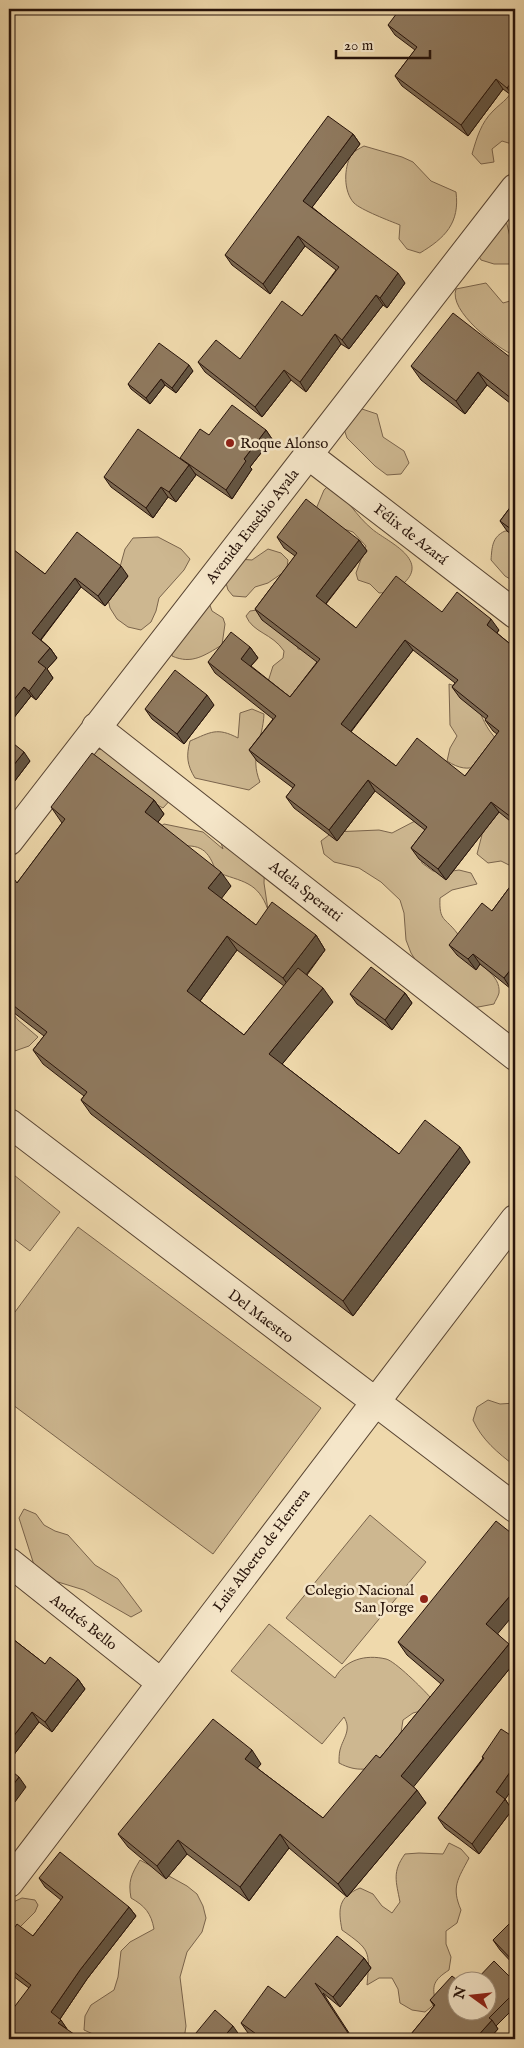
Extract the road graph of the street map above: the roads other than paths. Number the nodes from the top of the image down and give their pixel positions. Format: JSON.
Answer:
{"nodes":[{"id":1,"x":515,"y":188,"type":"edge"},
{"id":2,"x":307,"y":454,"type":"junction"},
{"id":3,"x":515,"y":614,"type":"edge"},
{"id":4,"x":96,"y":726,"type":"junction"},
{"id":5,"x":9,"y":841,"type":"edge"},
{"id":6,"x":515,"y":1056,"type":"edge"},
{"id":7,"x":9,"y":1123,"type":"edge"},
{"id":8,"x":515,"y":1219,"type":"edge"},
{"id":9,"x":374,"y":1403,"type":"junction"},
{"id":10,"x":515,"y":1508,"type":"edge"},
{"id":11,"x":9,"y":1562,"type":"edge"},
{"id":12,"x":160,"y":1682,"type":"junction"},
{"id":13,"x":9,"y":1883,"type":"edge"}],
"edges":[{"from":1,"to":2,"type":"street","name":"Avenida Eusebio Ayala"},
{"from":2,"to":3,"type":"street","name":"Félix de Azará"},
{"from":2,"to":4,"type":"street","name":"Avenida Eusebio Ayala"},
{"from":4,"to":5,"type":"street","name":"Avenida Eusebio Ayala"},
{"from":4,"to":6,"type":"street","name":"Adela Speratti"},
{"from":7,"to":9,"type":"street","name":"Del Maestro"},
{"from":8,"to":9,"type":"street","name":"Luis Alberto de Herrera"},
{"from":9,"to":10,"type":"street","name":"Del Maestro"},
{"from":9,"to":12,"type":"street","name":"Luis Alberto de Herrera"},
{"from":11,"to":12,"type":"street","name":"Andrés Bello"},
{"from":12,"to":13,"type":"street","name":"Luis Alberto de Herrera"}]}
